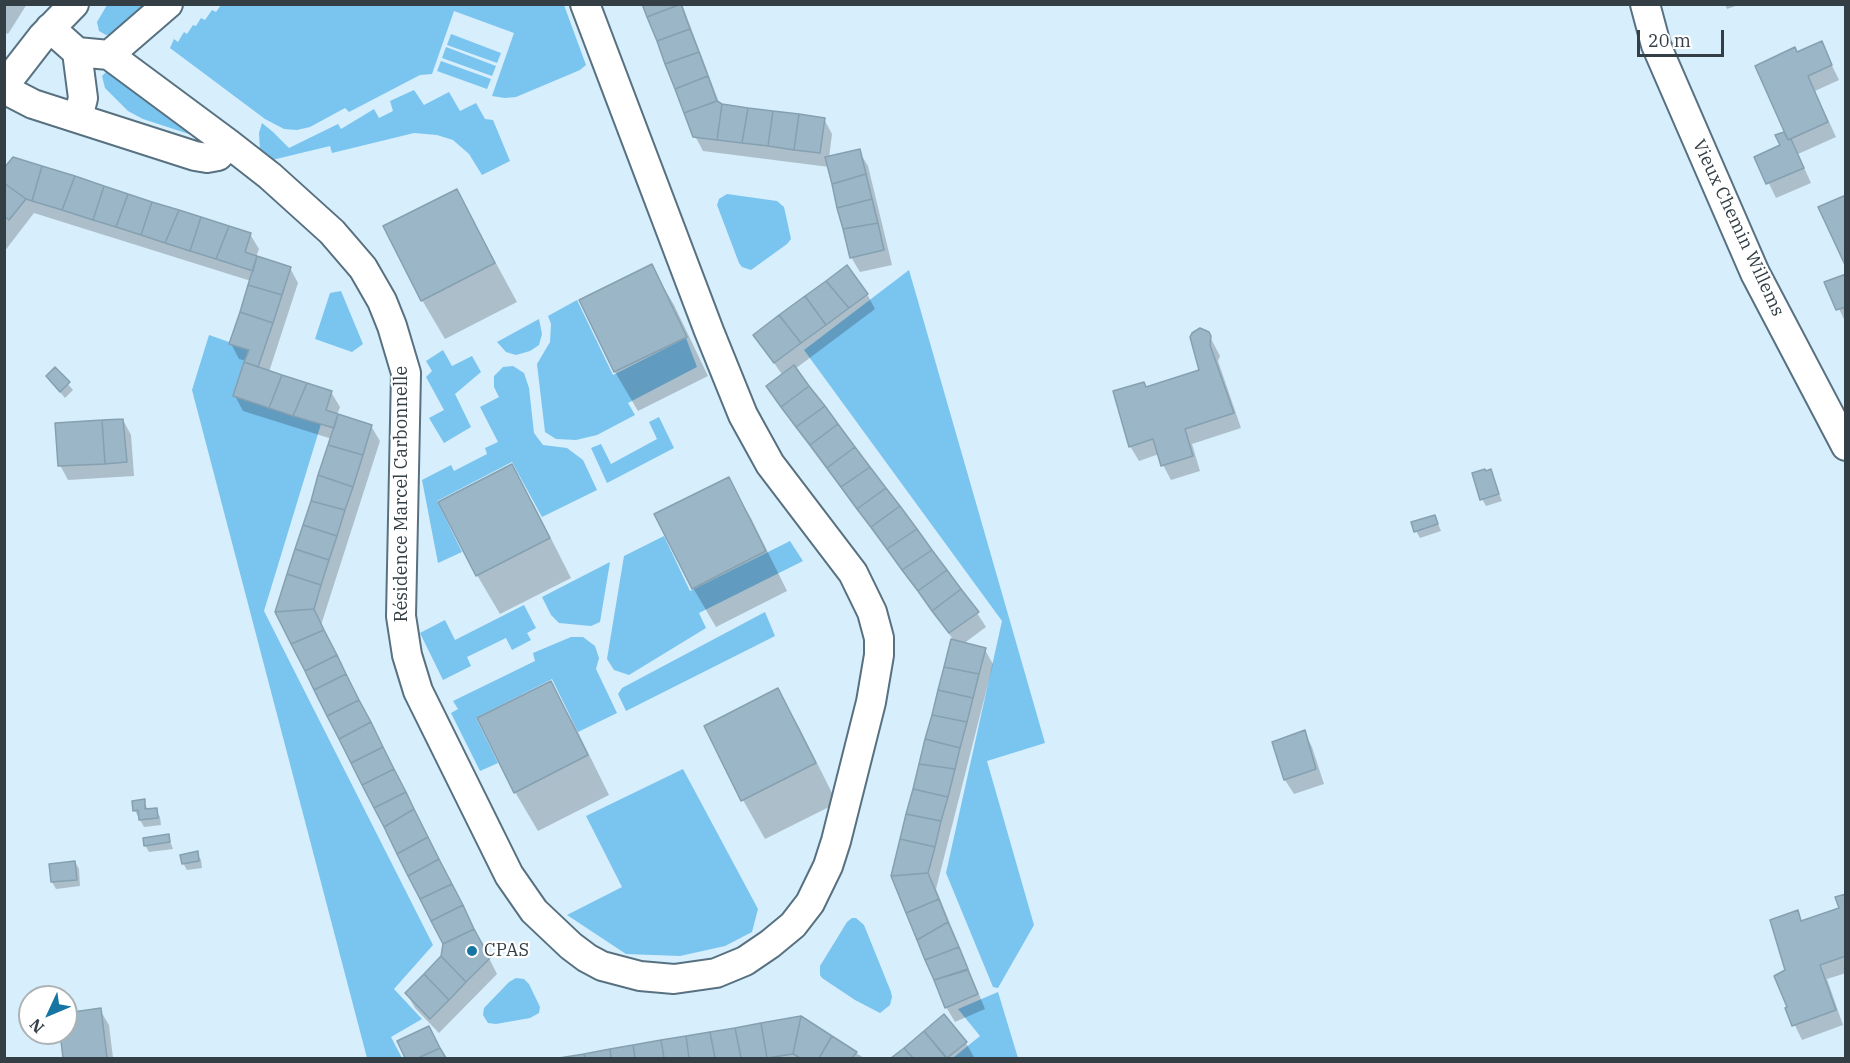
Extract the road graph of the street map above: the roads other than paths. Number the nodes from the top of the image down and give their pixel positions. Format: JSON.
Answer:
{"nodes":[{"id":1,"x":74,"y":4,"type":"edge"},
{"id":2,"x":168,"y":4,"type":"edge"},
{"id":3,"x":585,"y":4,"type":"edge"},
{"id":4,"x":1645,"y":4,"type":"edge"},
{"id":5,"x":50,"y":28,"type":"junction"},
{"id":6,"x":77,"y":52,"type":"junction"},
{"id":7,"x":109,"y":55,"type":"junction"},
{"id":8,"x":4,"y":87,"type":"edge"},
{"id":9,"x":78,"y":118,"type":"junction"},
{"id":10,"x":229,"y":144,"type":"junction"},
{"id":11,"x":1845,"y":446,"type":"edge"}],
"edges":[{"from":1,"to":5,"type":"street"},
{"from":2,"to":7,"type":"street"},
{"from":3,"to":10,"type":"street","name":"Résidence Marcel Carbonnelle"},
{"from":4,"to":11,"type":"street","name":"Vieux Chemin Willems"},
{"from":5,"to":6,"type":"street"},
{"from":5,"to":8,"type":"street"},
{"from":6,"to":7,"type":"street"},
{"from":6,"to":9,"type":"street"},
{"from":7,"to":10,"type":"street","name":"Résidence Marcel Carbonnelle"},
{"from":8,"to":9,"type":"street"},
{"from":9,"to":10,"type":"street"}]}
